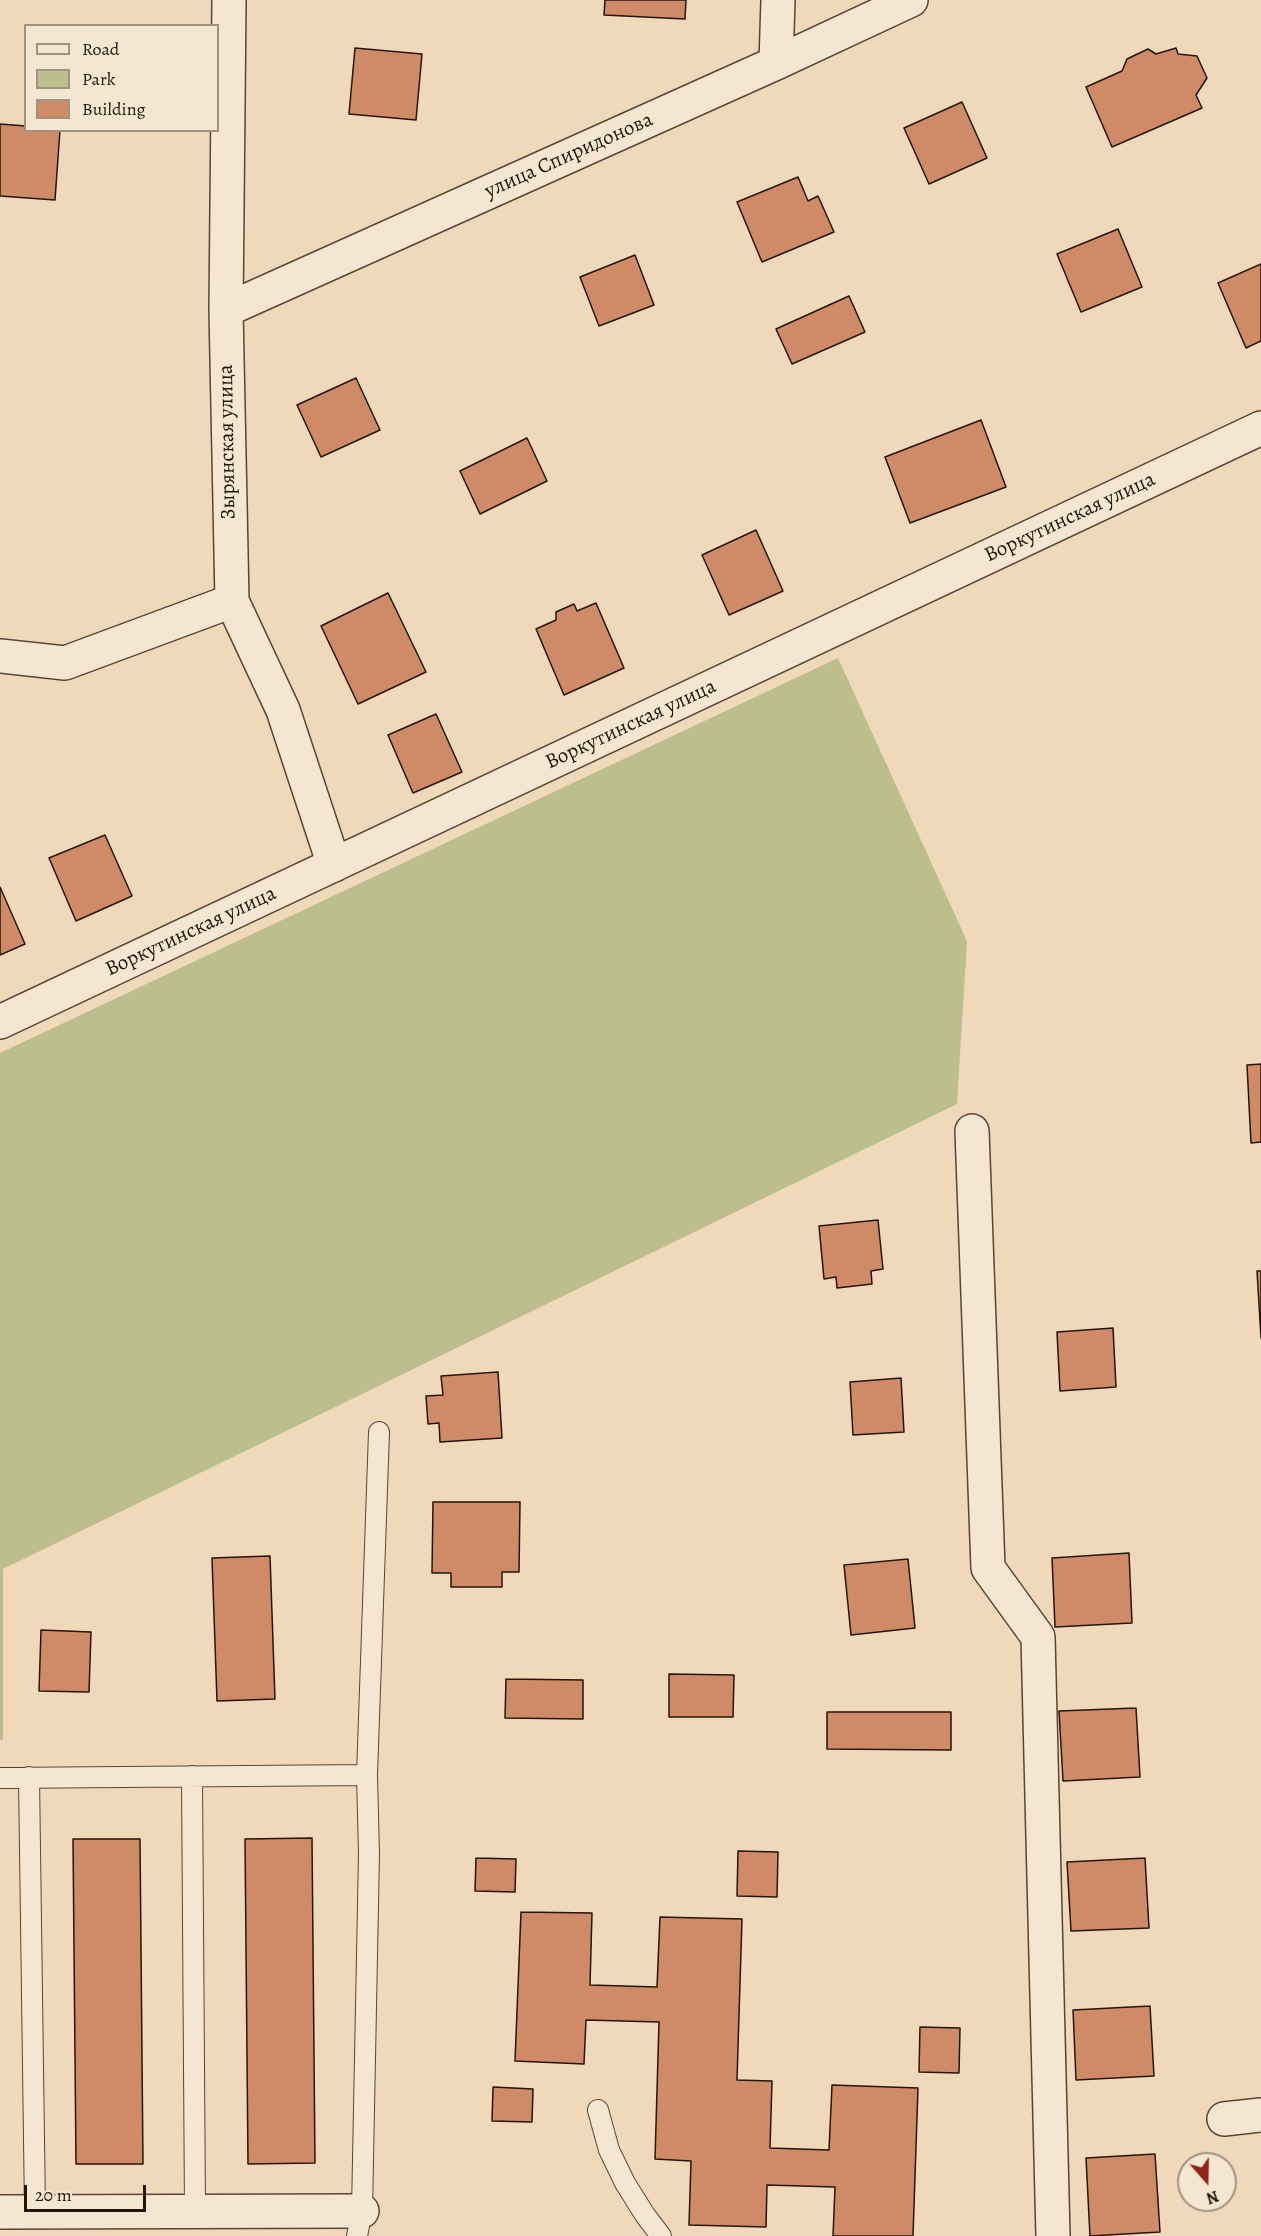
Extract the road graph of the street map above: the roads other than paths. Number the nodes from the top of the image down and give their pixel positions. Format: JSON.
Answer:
{"nodes":[{"id":1,"x":229,"y":0,"type":"edge"},
{"id":2,"x":778,"y":0,"type":"edge"},
{"id":3,"x":911,"y":0,"type":"edge"},
{"id":4,"x":777,"y":63,"type":"junction"},
{"id":5,"x":226,"y":310,"type":"junction"},
{"id":6,"x":1261,"y":428,"type":"edge"},
{"id":7,"x":231,"y":601,"type":"junction"},
{"id":8,"x":0,"y":656,"type":"edge"},
{"id":9,"x":334,"y":865,"type":"junction"},
{"id":10,"x":0,"y":1022,"type":"edge"},
{"id":11,"x":972,"y":1131,"type":"dead end"},
{"id":12,"x":379,"y":1432,"type":"dead end"},
{"id":13,"x":367,"y":1775,"type":"junction"},
{"id":14,"x":192,"y":1776,"type":"junction"},
{"id":15,"x":0,"y":1778,"type":"edge"},
{"id":16,"x":29,"y":1778,"type":"junction"},
{"id":17,"x":598,"y":2110,"type":"dead end"},
{"id":18,"x":1261,"y":2115,"type":"edge"},
{"id":19,"x":1224,"y":2119,"type":"dead end"},
{"id":20,"x":35,"y":2211,"type":"junction"},
{"id":21,"x":195,"y":2211,"type":"junction"},
{"id":22,"x":0,"y":2212,"type":"edge"},
{"id":23,"x":359,"y":2224,"type":"edge"},
{"id":24,"x":661,"y":2236,"type":"edge"},
{"id":25,"x":1053,"y":2236,"type":"edge"}],
"edges":[{"from":1,"to":5,"type":"street","name":"Зырянская улица"},
{"from":2,"to":4,"type":"street"},
{"from":3,"to":4,"type":"street","name":"улица Спиридонова"},
{"from":4,"to":5,"type":"street","name":"улица Спиридонова"},
{"from":5,"to":7,"type":"street","name":"Зырянская улица"},
{"from":6,"to":9,"type":"street","name":"Воркутинская улица"},
{"from":7,"to":8,"type":"street"},
{"from":7,"to":9,"type":"street","name":"Зырянская улица"},
{"from":9,"to":10,"type":"street","name":"Воркутинская улица"},
{"from":11,"to":25,"type":"street"},
{"from":12,"to":13,"type":"lane"},
{"from":13,"to":14,"type":"lane"},
{"from":13,"to":23,"type":"lane"},
{"from":14,"to":16,"type":"lane"},
{"from":14,"to":21,"type":"lane"},
{"from":15,"to":16,"type":"lane"},
{"from":16,"to":20,"type":"lane"},
{"from":17,"to":24,"type":"lane"},
{"from":18,"to":19,"type":"street"},
{"from":20,"to":21,"type":"street"},
{"from":20,"to":22,"type":"street"},
{"from":21,"to":23,"type":"street"}]}
